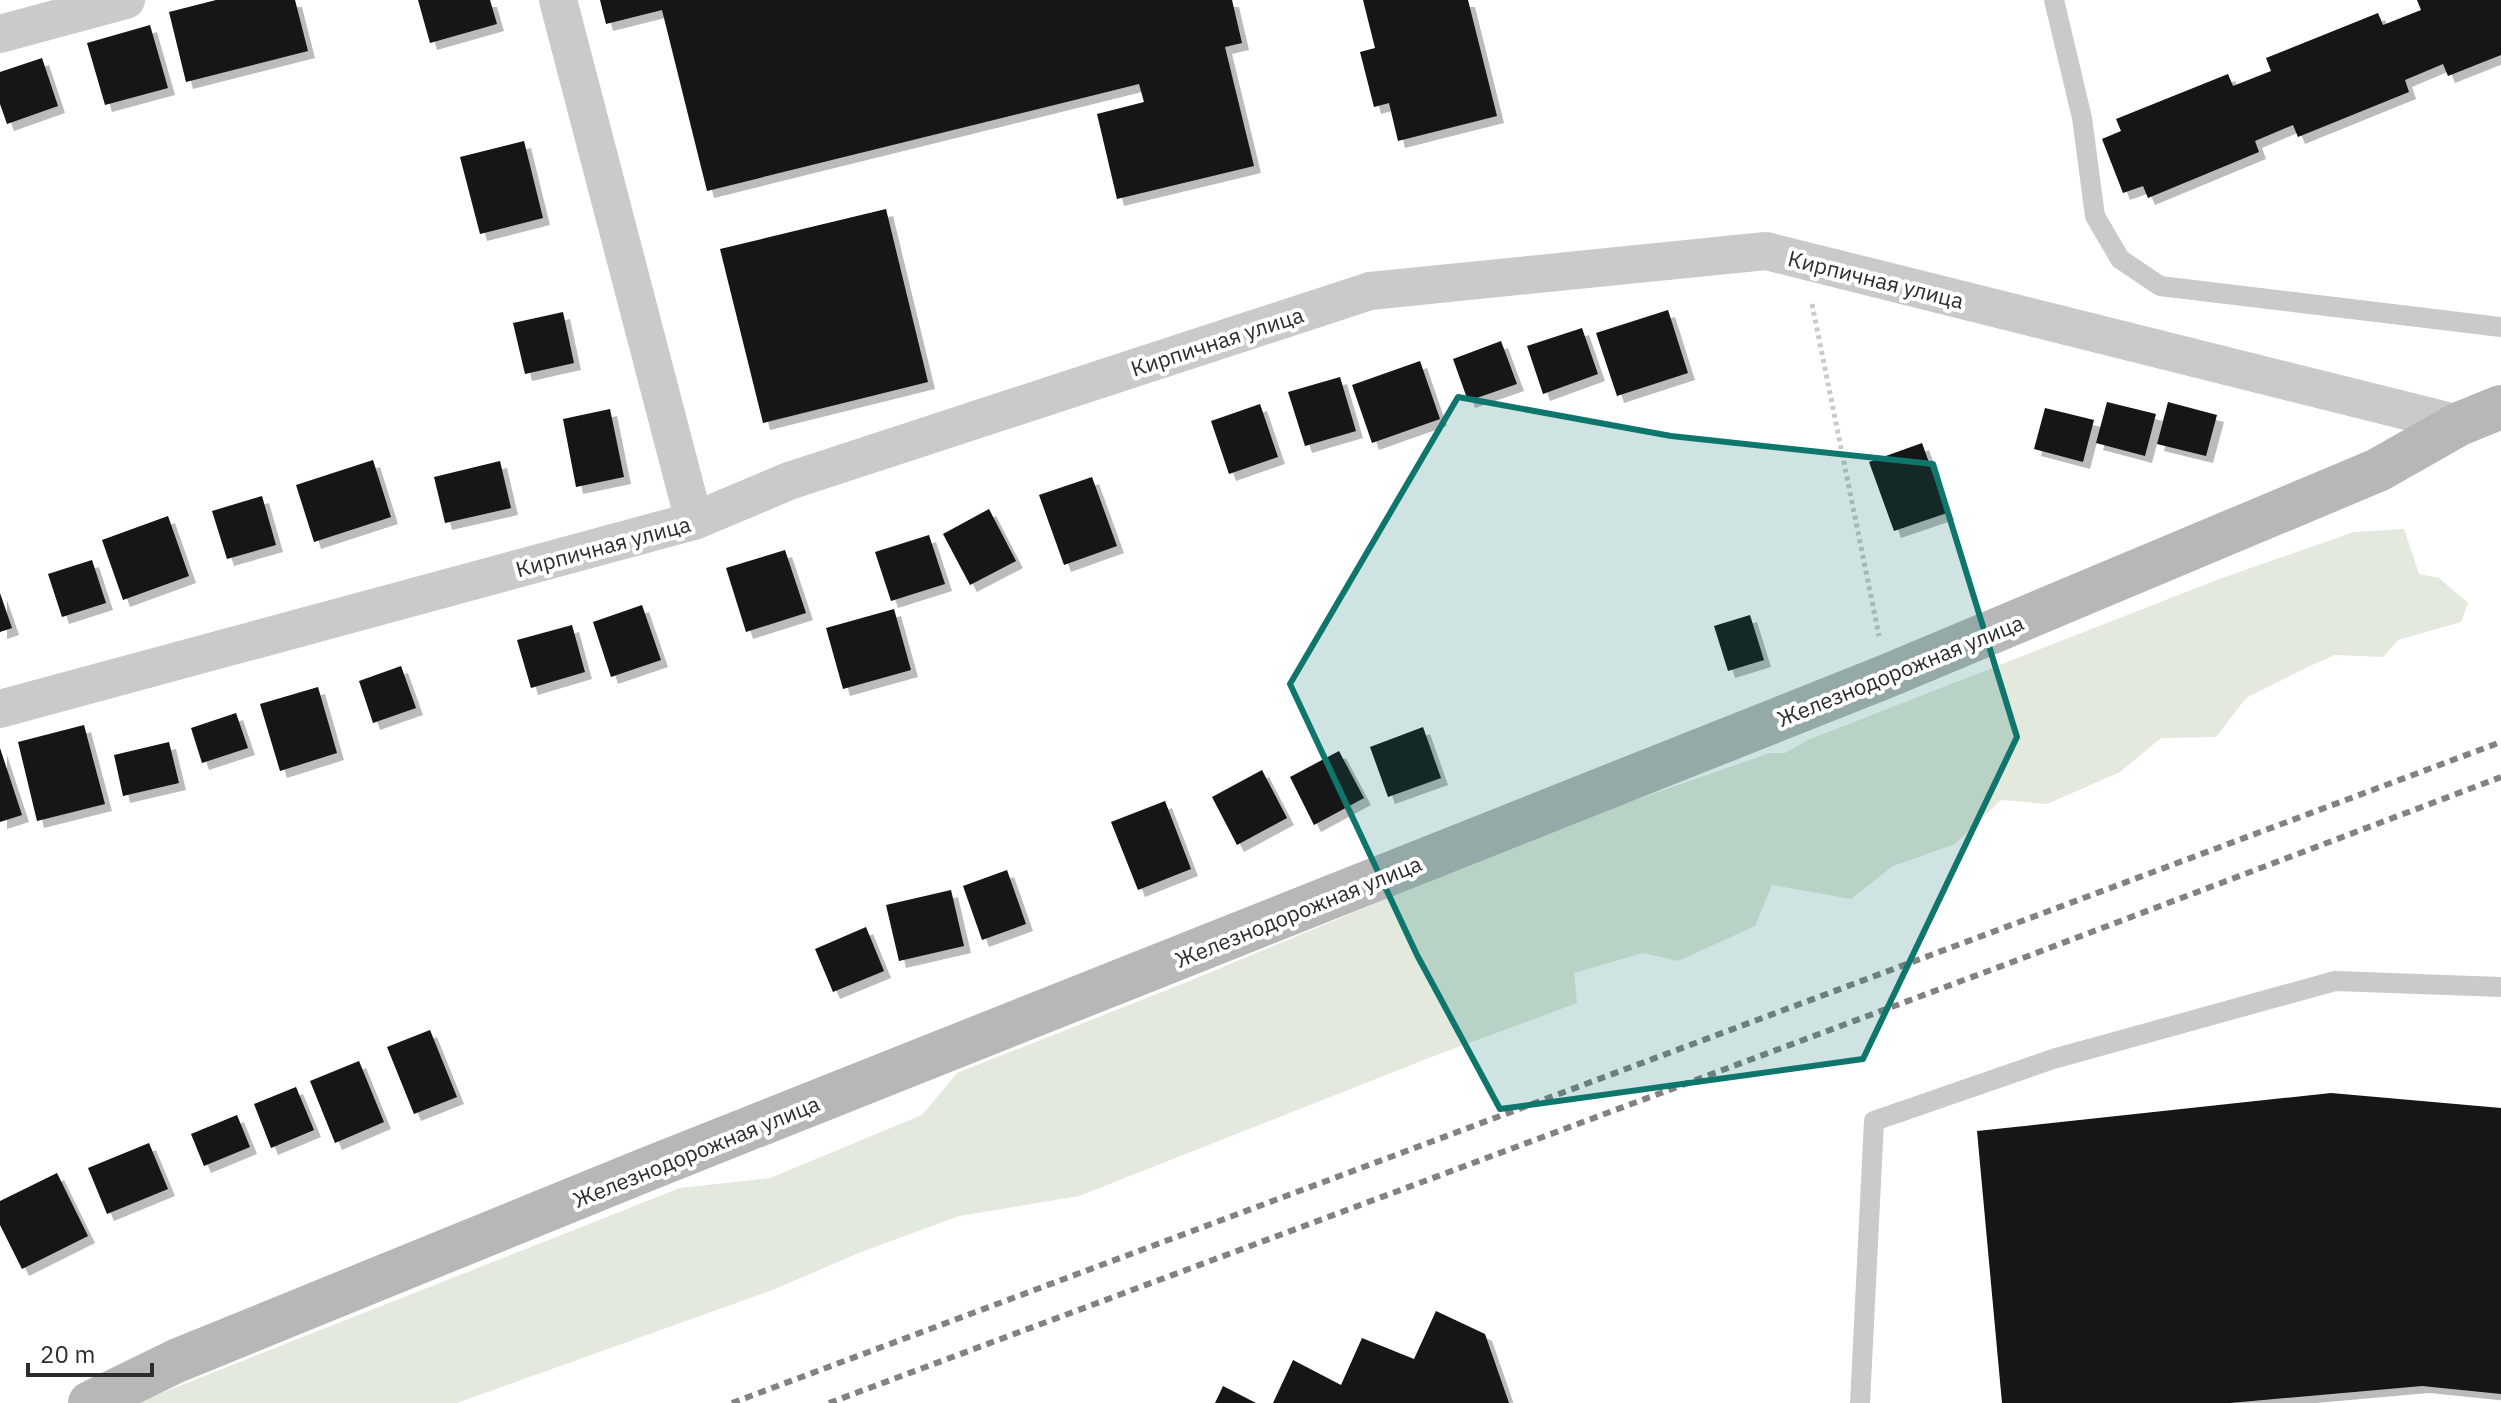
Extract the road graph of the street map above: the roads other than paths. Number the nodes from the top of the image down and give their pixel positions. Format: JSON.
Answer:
{"nodes":[{"id":1,"x":126,"y":0,"type":"edge"},
{"id":2,"x":558,"y":0,"type":"edge"},
{"id":3,"x":2054,"y":0,"type":"edge"},
{"id":4,"x":0,"y":34,"type":"edge"},
{"id":5,"x":2501,"y":327,"type":"edge"},
{"id":6,"x":2501,"y":407,"type":"edge"},
{"id":7,"x":2459,"y":424,"type":"junction"},
{"id":8,"x":694,"y":521,"type":"junction"},
{"id":9,"x":0,"y":709,"type":"edge"},
{"id":10,"x":2501,"y":987,"type":"edge"},
{"id":11,"x":90,"y":1403,"type":"edge"},
{"id":12,"x":1860,"y":1403,"type":"edge"}],
"edges":[{"from":1,"to":4,"type":"street"},
{"from":2,"to":8,"type":"street"},
{"from":3,"to":5,"type":"lane"},
{"from":6,"to":7,"type":"street","name":"Железнодорожная улица"},
{"from":7,"to":8,"type":"street","name":"Кирпичная улица"},
{"from":7,"to":11,"type":"street","name":"Железнодорожная улица"},
{"from":8,"to":9,"type":"street","name":"Кирпичная улица"},
{"from":10,"to":12,"type":"lane"}]}
